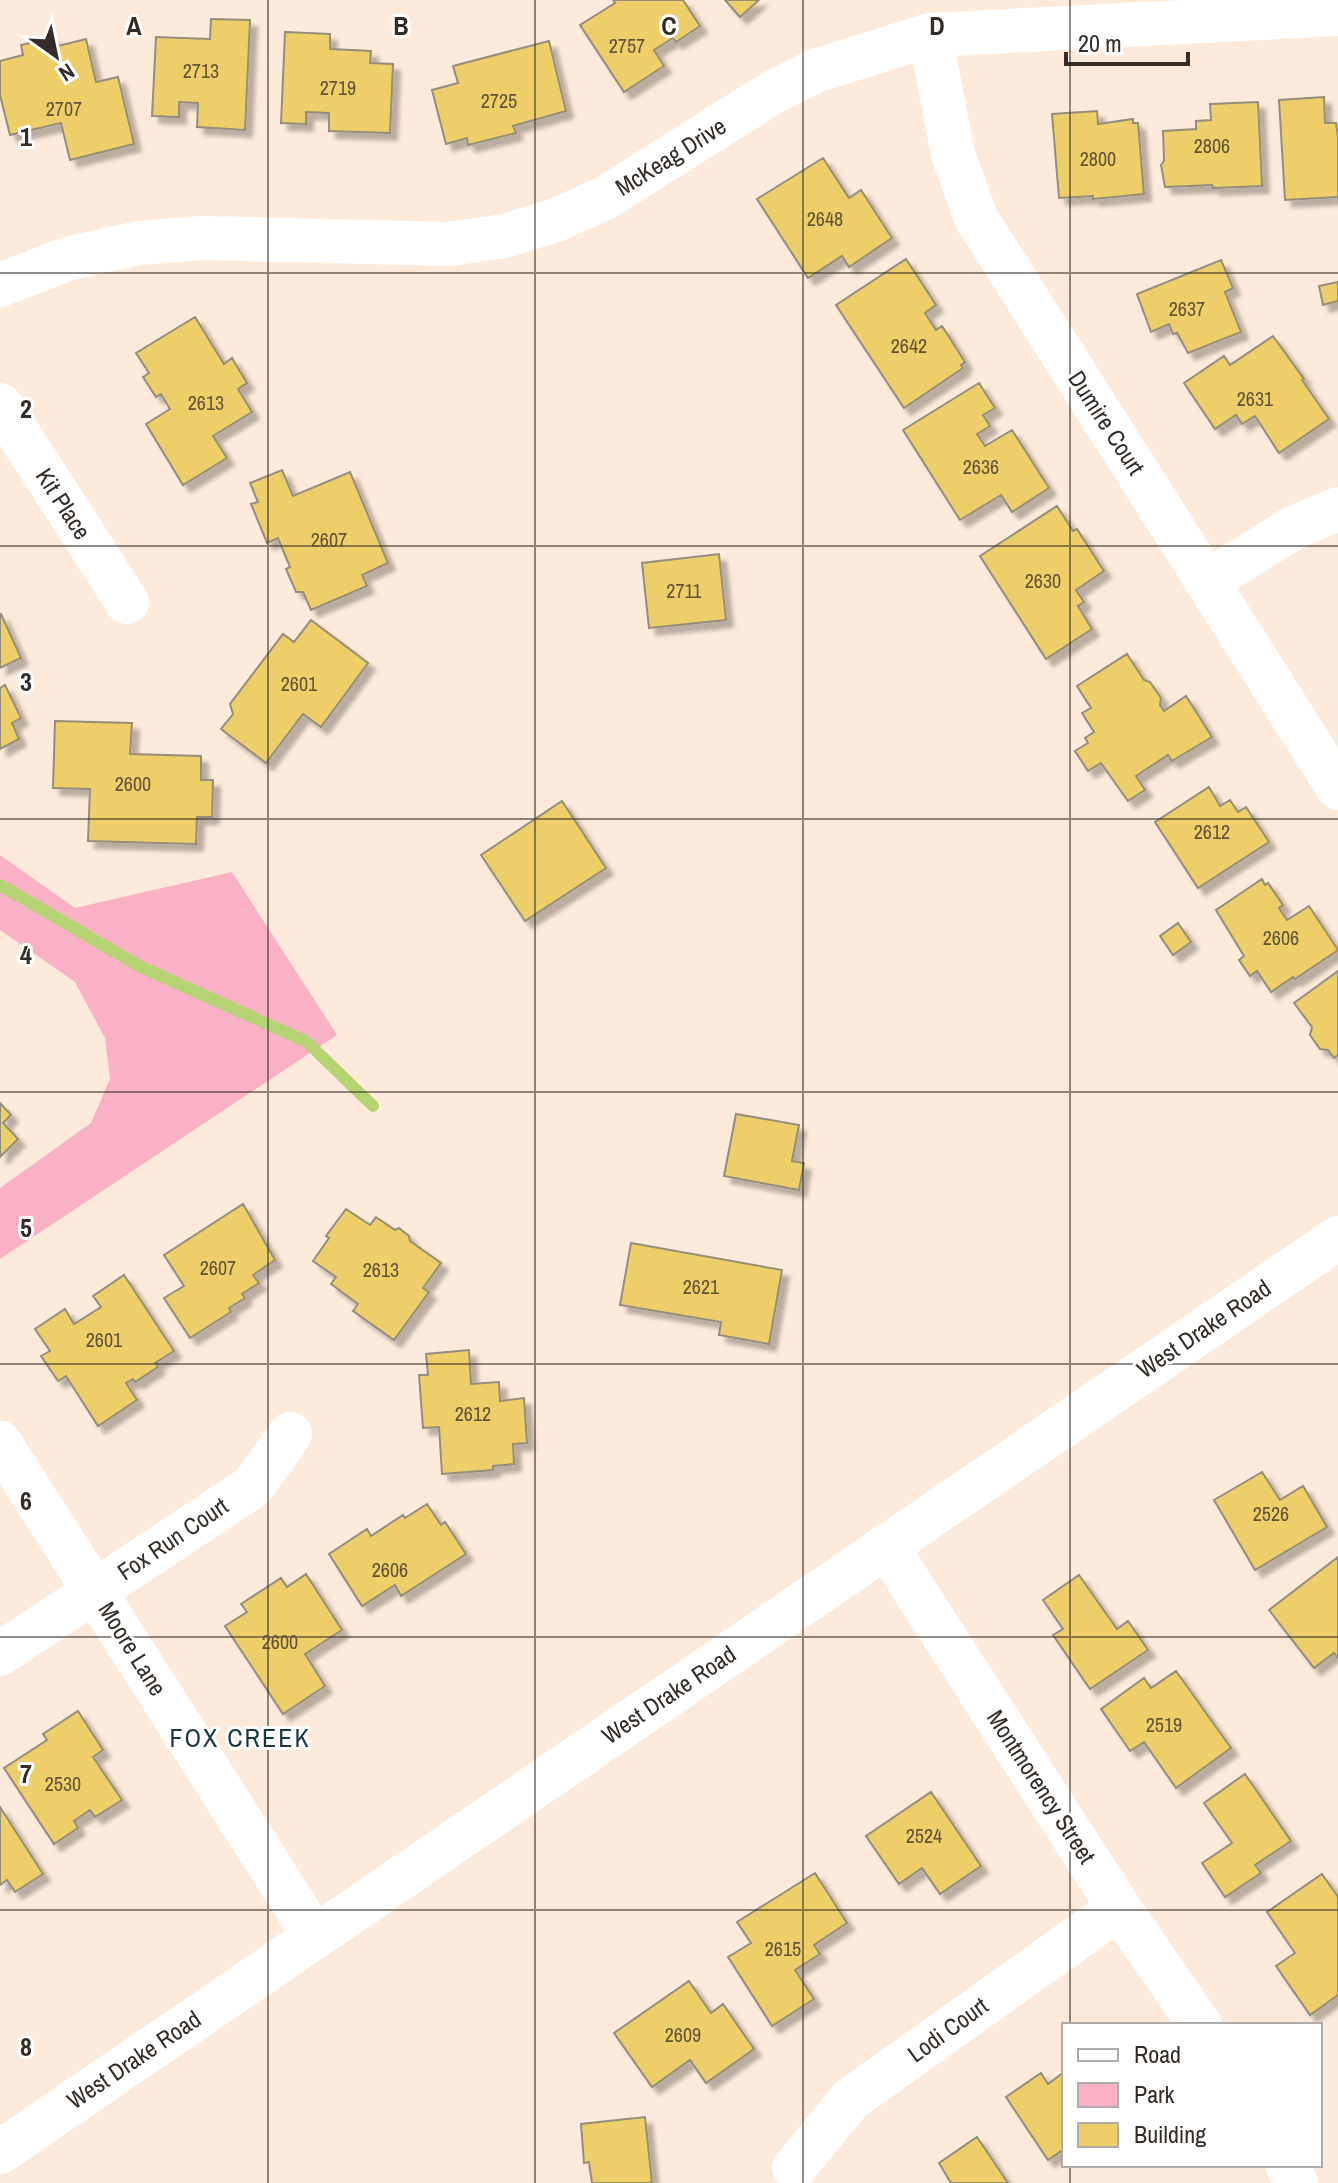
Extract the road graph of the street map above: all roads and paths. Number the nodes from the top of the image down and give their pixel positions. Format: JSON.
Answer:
{"nodes":[{"id":1,"x":1338,"y":14,"type":"edge"},
{"id":2,"x":930,"y":35,"type":"junction"},
{"id":3,"x":0,"y":285,"type":"edge"},
{"id":4,"x":0,"y":405,"type":"edge"},
{"id":5,"x":1338,"y":509,"type":"edge"},
{"id":6,"x":1208,"y":581,"type":"junction"},
{"id":7,"x":127,"y":602,"type":"dead end"},
{"id":8,"x":1338,"y":788,"type":"edge"},
{"id":9,"x":1338,"y":1238,"type":"edge"},
{"id":10,"x":290,"y":1434,"type":"dead end"},
{"id":11,"x":0,"y":1443,"type":"edge"},
{"id":12,"x":886,"y":1546,"type":"junction"},
{"id":13,"x":96,"y":1591,"type":"junction"},
{"id":14,"x":0,"y":1654,"type":"edge"},
{"id":15,"x":1119,"y":1908,"type":"junction"},
{"id":16,"x":315,"y":1937,"type":"junction"},
{"id":17,"x":1199,"y":2023,"type":"edge"},
{"id":18,"x":0,"y":2152,"type":"edge"},
{"id":19,"x":794,"y":2168,"type":"dead end"}],
"edges":[{"from":1,"to":2,"type":"street","name":"McKeag Drive"},
{"from":2,"to":3,"type":"street","name":"McKeag Drive"},
{"from":2,"to":6,"type":"street","name":"Dumire Court"},
{"from":4,"to":7,"type":"street","name":"Kit Place"},
{"from":5,"to":6,"type":"street"},
{"from":6,"to":8,"type":"street","name":"Dumire Court"},
{"from":9,"to":12,"type":"street","name":"West Drake Road"},
{"from":10,"to":13,"type":"street","name":"Fox Run Court"},
{"from":11,"to":13,"type":"street","name":"Moore Lane"},
{"from":12,"to":15,"type":"street","name":"Montmorency Street"},
{"from":12,"to":16,"type":"street","name":"West Drake Road"},
{"from":13,"to":14,"type":"street","name":"Fox Run Court"},
{"from":13,"to":16,"type":"street","name":"Moore Lane"},
{"from":15,"to":17,"type":"street","name":"Montmorency Street"},
{"from":15,"to":19,"type":"street","name":"Lodi Court"},
{"from":16,"to":18,"type":"street","name":"West Drake Road"}]}
